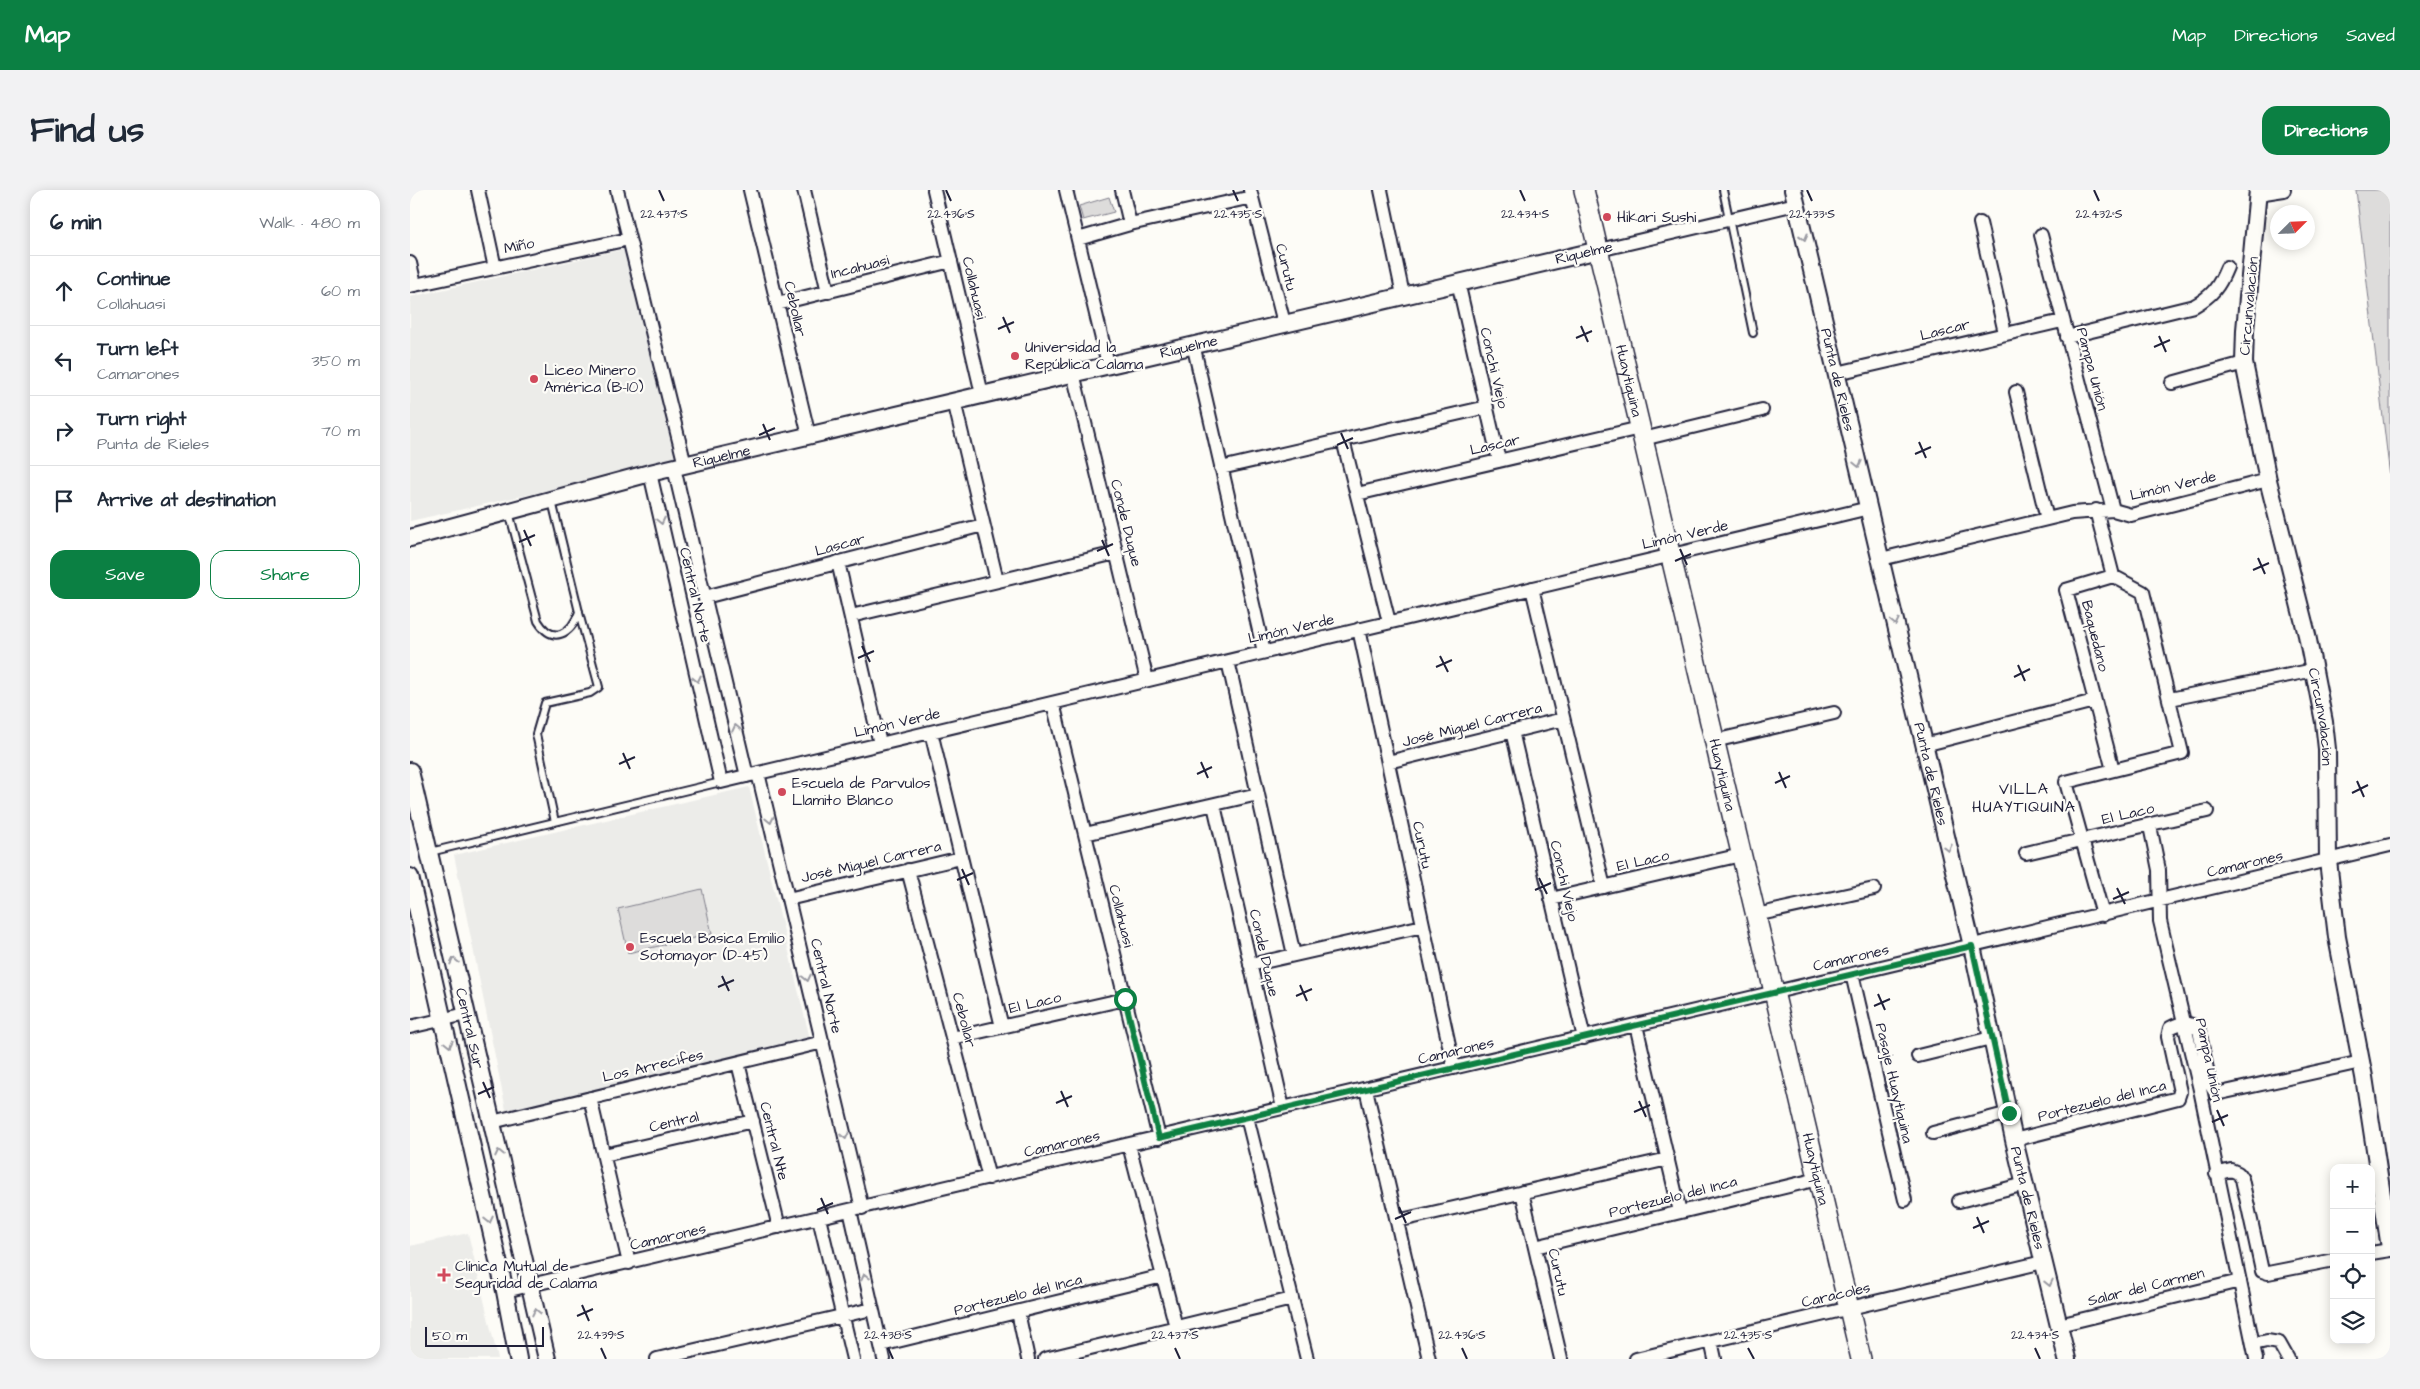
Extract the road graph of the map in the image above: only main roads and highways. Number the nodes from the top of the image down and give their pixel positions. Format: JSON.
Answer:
{"nodes":[{"id":1,"x":1584,"y":190,"type":"edge"},
{"id":2,"x":1860,"y":1359,"type":"edge"}],
"edges":[{"from":1,"to":2,"type":"main road","name":"Huaytiquina"}]}
